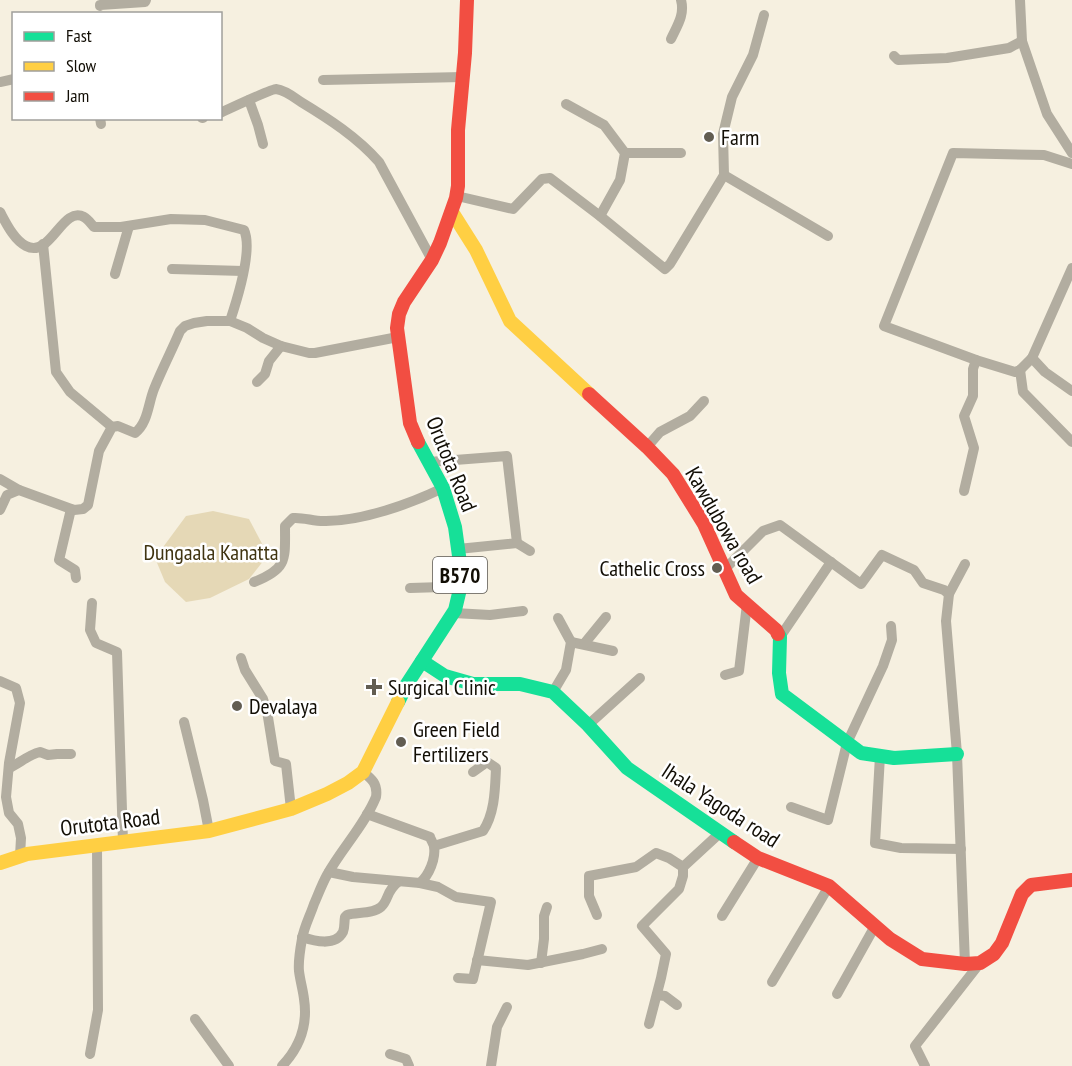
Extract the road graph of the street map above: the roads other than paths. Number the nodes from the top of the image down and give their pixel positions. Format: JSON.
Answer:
{"nodes":[{"id":1,"x":146,"y":0,"type":"edge"},
{"id":2,"x":467,"y":0,"type":"edge"},
{"id":3,"x":681,"y":0,"type":"edge"},
{"id":4,"x":1020,"y":0,"type":"edge"},
{"id":5,"x":123,"y":2,"type":"edge"},
{"id":6,"x":100,"y":6,"type":"dead end"},
{"id":7,"x":764,"y":15,"type":"dead end"},
{"id":8,"x":671,"y":39,"type":"dead end"},
{"id":9,"x":1022,"y":41,"type":"junction"},
{"id":10,"x":894,"y":56,"type":"dead end"},
{"id":11,"x":463,"y":76,"type":"junction"},
{"id":12,"x":323,"y":80,"type":"dead end"},
{"id":13,"x":249,"y":100,"type":"junction"},
{"id":14,"x":566,"y":104,"type":"dead end"},
{"id":15,"x":222,"y":112,"type":"edge"},
{"id":16,"x":263,"y":144,"type":"dead end"},
{"id":17,"x":625,"y":153,"type":"junction"},
{"id":18,"x":681,"y":153,"type":"dead end"},
{"id":19,"x":1072,"y":153,"type":"edge"},
{"id":20,"x":1072,"y":164,"type":"edge"},
{"id":21,"x":724,"y":175,"type":"junction"},
{"id":22,"x":457,"y":196,"type":"junction"},
{"id":23,"x":0,"y":212,"type":"edge"},
{"id":24,"x":452,"y":212,"type":"junction"},
{"id":25,"x":600,"y":216,"type":"junction"},
{"id":26,"x":129,"y":225,"type":"junction"},
{"id":27,"x":828,"y":236,"type":"dead end"},
{"id":28,"x":43,"y":244,"type":"junction"},
{"id":29,"x":432,"y":260,"type":"junction"},
{"id":30,"x":1072,"y":268,"type":"edge"},
{"id":31,"x":172,"y":269,"type":"dead end"},
{"id":32,"x":243,"y":271,"type":"junction"},
{"id":33,"x":115,"y":274,"type":"dead end"},
{"id":34,"x":230,"y":321,"type":"junction"},
{"id":35,"x":398,"y":337,"type":"junction"},
{"id":36,"x":281,"y":346,"type":"junction"},
{"id":37,"x":1032,"y":358,"type":"junction"},
{"id":38,"x":976,"y":360,"type":"junction"},
{"id":39,"x":1020,"y":370,"type":"junction"},
{"id":40,"x":257,"y":382,"type":"dead end"},
{"id":41,"x":1072,"y":391,"type":"edge"},
{"id":42,"x":704,"y":401,"type":"dead end"},
{"id":43,"x":112,"y":427,"type":"junction"},
{"id":44,"x":1072,"y":442,"type":"edge"},
{"id":45,"x":647,"y":447,"type":"junction"},
{"id":46,"x":429,"y":462,"type":"junction"},
{"id":47,"x":0,"y":479,"type":"edge"},
{"id":48,"x":443,"y":488,"type":"junction"},
{"id":49,"x":18,"y":490,"type":"junction"},
{"id":50,"x":964,"y":491,"type":"dead end"},
{"id":51,"x":70,"y":509,"type":"junction"},
{"id":52,"x":0,"y":510,"type":"edge"},
{"id":53,"x":518,"y":543,"type":"junction"},
{"id":54,"x":458,"y":549,"type":"junction"},
{"id":55,"x":530,"y":551,"type":"dead end"},
{"id":56,"x":831,"y":562,"type":"junction"},
{"id":57,"x":965,"y":564,"type":"dead end"},
{"id":58,"x":724,"y":570,"type":"junction"},
{"id":59,"x":76,"y":578,"type":"dead end"},
{"id":60,"x":254,"y":582,"type":"dead end"},
{"id":61,"x":410,"y":588,"type":"dead end"},
{"id":62,"x":460,"y":589,"type":"junction"},
{"id":63,"x":949,"y":594,"type":"junction"},
{"id":64,"x":92,"y":603,"type":"dead end"},
{"id":65,"x":747,"y":604,"type":"junction"},
{"id":66,"x":524,"y":611,"type":"dead end"},
{"id":67,"x":454,"y":613,"type":"junction"},
{"id":68,"x":606,"y":617,"type":"dead end"},
{"id":69,"x":558,"y":618,"type":"dead end"},
{"id":70,"x":891,"y":626,"type":"dead end"},
{"id":71,"x":780,"y":637,"type":"junction"},
{"id":72,"x":571,"y":642,"type":"junction"},
{"id":73,"x":584,"y":644,"type":"junction"},
{"id":74,"x":613,"y":651,"type":"dead end"},
{"id":75,"x":241,"y":658,"type":"dead end"},
{"id":76,"x":422,"y":661,"type":"junction"},
{"id":77,"x":725,"y":675,"type":"dead end"},
{"id":78,"x":640,"y":678,"type":"dead end"},
{"id":79,"x":0,"y":681,"type":"edge"},
{"id":80,"x":553,"y":692,"type":"junction"},
{"id":81,"x":184,"y":722,"type":"dead end"},
{"id":82,"x":588,"y":725,"type":"junction"},
{"id":83,"x":847,"y":742,"type":"junction"},
{"id":84,"x":71,"y":754,"type":"dead end"},
{"id":85,"x":957,"y":754,"type":"junction"},
{"id":86,"x":880,"y":756,"type":"junction"},
{"id":87,"x":9,"y":768,"type":"junction"},
{"id":88,"x":363,"y":772,"type":"junction"},
{"id":89,"x":472,"y":772,"type":"dead end"},
{"id":90,"x":791,"y":807,"type":"dead end"},
{"id":91,"x":291,"y":808,"type":"junction"},
{"id":92,"x":367,"y":814,"type":"junction"},
{"id":93,"x":209,"y":831,"type":"junction"},
{"id":94,"x":721,"y":832,"type":"junction"},
{"id":95,"x":123,"y":842,"type":"junction"},
{"id":96,"x":97,"y":846,"type":"junction"},
{"id":97,"x":434,"y":846,"type":"junction"},
{"id":98,"x":961,"y":849,"type":"junction"},
{"id":99,"x":20,"y":856,"type":"junction"},
{"id":100,"x":758,"y":858,"type":"junction"},
{"id":101,"x":0,"y":862,"type":"edge"},
{"id":102,"x":683,"y":867,"type":"junction"},
{"id":103,"x":329,"y":872,"type":"junction"},
{"id":104,"x":1072,"y":880,"type":"edge"},
{"id":105,"x":398,"y":882,"type":"junction"},
{"id":106,"x":420,"y":883,"type":"junction"},
{"id":107,"x":830,"y":886,"type":"junction"},
{"id":108,"x":547,"y":907,"type":"dead end"},
{"id":109,"x":597,"y":915,"type":"dead end"},
{"id":110,"x":722,"y":916,"type":"dead end"},
{"id":111,"x":875,"y":926,"type":"junction"},
{"id":112,"x":302,"y":937,"type":"junction"},
{"id":113,"x":602,"y":949,"type":"dead end"},
{"id":114,"x":477,"y":960,"type":"junction"},
{"id":115,"x":541,"y":963,"type":"junction"},
{"id":116,"x":980,"y":963,"type":"junction"},
{"id":117,"x":965,"y":964,"type":"junction"},
{"id":118,"x":458,"y":978,"type":"dead end"},
{"id":119,"x":772,"y":982,"type":"dead end"},
{"id":120,"x":837,"y":994,"type":"dead end"},
{"id":121,"x":657,"y":995,"type":"junction"},
{"id":122,"x":677,"y":1005,"type":"dead end"},
{"id":123,"x":507,"y":1007,"type":"dead end"},
{"id":124,"x":195,"y":1019,"type":"dead end"},
{"id":125,"x":649,"y":1024,"type":"dead end"},
{"id":126,"x":90,"y":1054,"type":"dead end"},
{"id":127,"x":390,"y":1054,"type":"dead end"},
{"id":128,"x":229,"y":1066,"type":"edge"},
{"id":129,"x":282,"y":1066,"type":"edge"},
{"id":130,"x":409,"y":1066,"type":"edge"},
{"id":131,"x":491,"y":1066,"type":"edge"},
{"id":132,"x":925,"y":1066,"type":"edge"}],
"edges":[{"from":1,"to":5,"type":"street"},
{"from":2,"to":11,"type":"street","name":"Orutota Road","number":"B570"},
{"from":3,"to":8,"type":"street"},
{"from":4,"to":9,"type":"street"},
{"from":5,"to":6,"type":"street"},
{"from":7,"to":21,"type":"street"},
{"from":9,"to":10,"type":"street"},
{"from":9,"to":19,"type":"street"},
{"from":11,"to":12,"type":"street"},
{"from":11,"to":22,"type":"street","name":"Orutota Road","number":"B570"},
{"from":13,"to":15,"type":"street"},
{"from":13,"to":16,"type":"street"},
{"from":13,"to":29,"type":"street"},
{"from":14,"to":17,"type":"street"},
{"from":17,"to":18,"type":"street"},
{"from":17,"to":25,"type":"street"},
{"from":20,"to":38,"type":"street"},
{"from":21,"to":25,"type":"street"},
{"from":21,"to":27,"type":"street"},
{"from":22,"to":24,"type":"street","name":"Orutota Road","number":"B570"},
{"from":22,"to":25,"type":"street"},
{"from":23,"to":28,"type":"street"},
{"from":24,"to":29,"type":"street","name":"Orutota Road","number":"B570"},
{"from":24,"to":45,"type":"street","name":"Kawdubowa road"},
{"from":26,"to":28,"type":"street"},
{"from":26,"to":32,"type":"street"},
{"from":26,"to":33,"type":"street"},
{"from":28,"to":43,"type":"street"},
{"from":29,"to":35,"type":"street","name":"Orutota Road","number":"B570"},
{"from":30,"to":37,"type":"street"},
{"from":31,"to":32,"type":"street"},
{"from":32,"to":34,"type":"street"},
{"from":34,"to":36,"type":"street"},
{"from":34,"to":43,"type":"street"},
{"from":35,"to":36,"type":"street"},
{"from":35,"to":46,"type":"street","name":"Orutota Road","number":"B570"},
{"from":36,"to":40,"type":"street"},
{"from":37,"to":39,"type":"street"},
{"from":37,"to":41,"type":"street"},
{"from":38,"to":39,"type":"street"},
{"from":38,"to":50,"type":"street"},
{"from":39,"to":44,"type":"street"},
{"from":42,"to":45,"type":"street"},
{"from":43,"to":51,"type":"street"},
{"from":45,"to":58,"type":"street","name":"Kawdubowa road"},
{"from":46,"to":48,"type":"street","name":"Orutota Road","number":"B570"},
{"from":46,"to":53,"type":"street"},
{"from":47,"to":49,"type":"street"},
{"from":48,"to":54,"type":"street","name":"Orutota Road","number":"B570"},
{"from":48,"to":60,"type":"street"},
{"from":49,"to":51,"type":"street"},
{"from":49,"to":52,"type":"street"},
{"from":51,"to":59,"type":"street"},
{"from":53,"to":54,"type":"street"},
{"from":53,"to":55,"type":"street"},
{"from":54,"to":62,"type":"street","name":"Orutota Road","number":"B570"},
{"from":56,"to":58,"type":"street"},
{"from":56,"to":63,"type":"street"},
{"from":56,"to":71,"type":"street"},
{"from":57,"to":63,"type":"street"},
{"from":58,"to":65,"type":"street","name":"Kawdubowa road"},
{"from":61,"to":62,"type":"street"},
{"from":62,"to":67,"type":"street","name":"Orutota Road","number":"B570"},
{"from":63,"to":85,"type":"street"},
{"from":64,"to":95,"type":"street"},
{"from":65,"to":71,"type":"street","name":"Kawdubowa road"},
{"from":65,"to":77,"type":"street"},
{"from":66,"to":67,"type":"street"},
{"from":67,"to":76,"type":"street","name":"Orutota Road","number":"B570"},
{"from":68,"to":73,"type":"street"},
{"from":69,"to":72,"type":"street"},
{"from":70,"to":83,"type":"street"},
{"from":71,"to":83,"type":"street"},
{"from":72,"to":73,"type":"street"},
{"from":72,"to":80,"type":"street"},
{"from":73,"to":74,"type":"street"},
{"from":75,"to":91,"type":"street"},
{"from":76,"to":80,"type":"street","name":"Ihala Yagoda road"},
{"from":76,"to":88,"type":"street","name":"Orutota Road","number":"B570"},
{"from":78,"to":82,"type":"street"},
{"from":79,"to":87,"type":"street"},
{"from":80,"to":82,"type":"street","name":"Ihala Yagoda road"},
{"from":81,"to":93,"type":"street"},
{"from":82,"to":94,"type":"street","name":"Ihala Yagoda road"},
{"from":83,"to":86,"type":"street"},
{"from":83,"to":90,"type":"street"},
{"from":84,"to":87,"type":"street"},
{"from":85,"to":86,"type":"street"},
{"from":85,"to":98,"type":"street"},
{"from":86,"to":98,"type":"street"},
{"from":87,"to":99,"type":"street"},
{"from":88,"to":91,"type":"street","name":"Orutota Road","number":"B570"},
{"from":88,"to":92,"type":"street"},
{"from":89,"to":97,"type":"street"},
{"from":91,"to":93,"type":"street","name":"Orutota Road","number":"B570"},
{"from":92,"to":97,"type":"street"},
{"from":92,"to":103,"type":"street"},
{"from":93,"to":95,"type":"street","name":"Orutota Road","number":"B570"},
{"from":94,"to":100,"type":"street","name":"Ihala Yagoda road"},
{"from":94,"to":102,"type":"street"},
{"from":95,"to":96,"type":"street","name":"Orutota Road","number":"B570"},
{"from":96,"to":99,"type":"street","name":"Orutota Road","number":"B570"},
{"from":96,"to":126,"type":"street"},
{"from":97,"to":106,"type":"street"},
{"from":98,"to":117,"type":"street"},
{"from":99,"to":101,"type":"street","name":"Orutota Road","number":"B570"},
{"from":100,"to":107,"type":"street","name":"Ihala Yagoda road"},
{"from":100,"to":110,"type":"street"},
{"from":102,"to":109,"type":"street"},
{"from":102,"to":121,"type":"street"},
{"from":103,"to":105,"type":"street"},
{"from":103,"to":112,"type":"street"},
{"from":104,"to":116,"type":"street"},
{"from":105,"to":106,"type":"street"},
{"from":105,"to":112,"type":"street"},
{"from":106,"to":114,"type":"street"},
{"from":107,"to":111,"type":"street","name":"Ihala Yagoda road"},
{"from":107,"to":119,"type":"street"},
{"from":108,"to":115,"type":"street"},
{"from":111,"to":117,"type":"street","name":"Ihala Yagoda road"},
{"from":111,"to":120,"type":"street"},
{"from":112,"to":129,"type":"street"},
{"from":113,"to":115,"type":"street"},
{"from":114,"to":115,"type":"street"},
{"from":114,"to":118,"type":"street"},
{"from":116,"to":117,"type":"street","name":"Ihala Yagoda road"},
{"from":116,"to":132,"type":"street"},
{"from":121,"to":122,"type":"street"},
{"from":121,"to":125,"type":"street"},
{"from":123,"to":131,"type":"street"},
{"from":124,"to":128,"type":"street"},
{"from":127,"to":130,"type":"street"}]}
